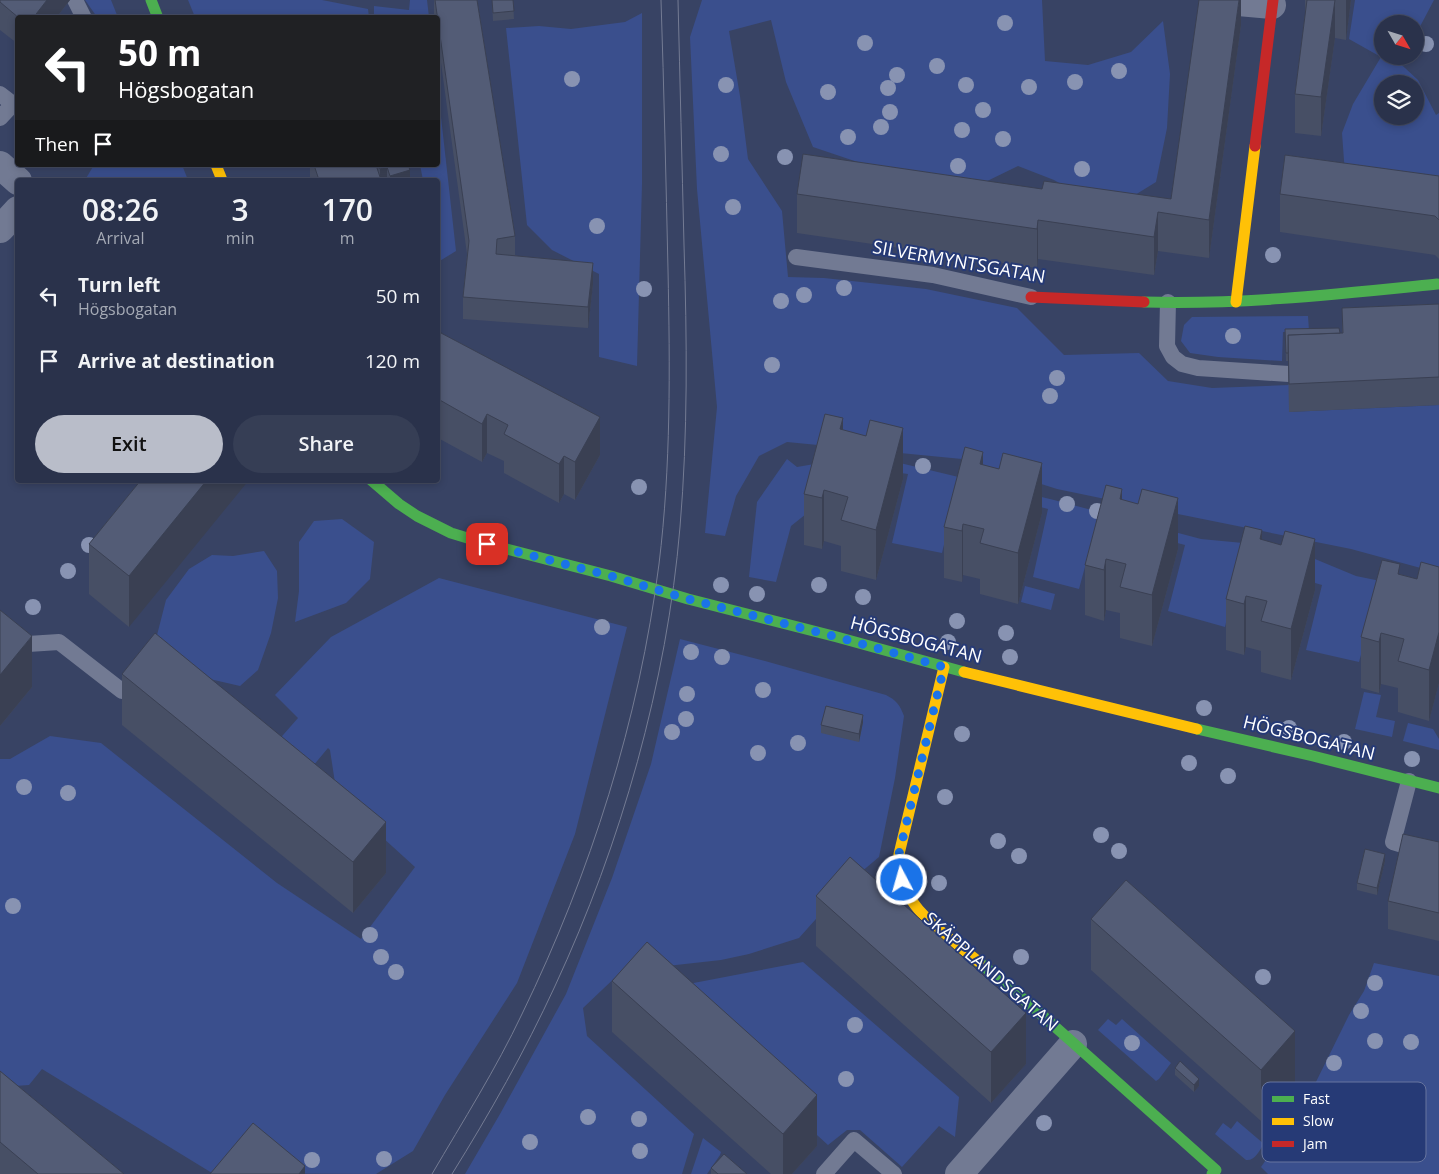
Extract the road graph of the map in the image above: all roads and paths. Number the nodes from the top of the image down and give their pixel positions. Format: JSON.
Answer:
{"nodes":[{"id":1,"x":75,"y":0,"type":"edge"},
{"id":2,"x":152,"y":0,"type":"edge"},
{"id":3,"x":1216,"y":0,"type":"edge"},
{"id":4,"x":1272,"y":2,"type":"edge"},
{"id":5,"x":82,"y":15,"type":"edge"},
{"id":6,"x":157,"y":15,"type":"edge"},
{"id":7,"x":0,"y":94,"type":"edge"},
{"id":8,"x":0,"y":118,"type":"edge"},
{"id":9,"x":0,"y":165,"type":"edge"},
{"id":10,"x":15,"y":178,"type":"edge"},
{"id":11,"x":15,"y":213,"type":"edge"},
{"id":12,"x":0,"y":229,"type":"edge"},
{"id":13,"x":796,"y":257,"type":"dead end"},
{"id":14,"x":1438,"y":284,"type":"edge"},
{"id":15,"x":1351,"y":293,"type":"junction"},
{"id":16,"x":1031,"y":297,"type":"joint"},
{"id":17,"x":1168,"y":302,"type":"junction"},
{"id":18,"x":1236,"y":302,"type":"junction"},
{"id":19,"x":1354,"y":309,"type":"edge"},
{"id":20,"x":1289,"y":374,"type":"edge"},
{"id":21,"x":374,"y":483,"type":"edge"},
{"id":22,"x":7,"y":627,"type":"edge"},
{"id":23,"x":28,"y":644,"type":"joint"},
{"id":24,"x":944,"y":667,"type":"junction"},
{"id":25,"x":122,"y":691,"type":"dead end"},
{"id":26,"x":1409,"y":781,"type":"junction"},
{"id":27,"x":1439,"y":788,"type":"edge"},
{"id":28,"x":1439,"y":856,"type":"edge"},
{"id":29,"x":1074,"y":1044,"type":"junction"},
{"id":30,"x":824,"y":1174,"type":"edge"},
{"id":31,"x":894,"y":1174,"type":"edge"},
{"id":32,"x":960,"y":1174,"type":"edge"},
{"id":33,"x":1212,"y":1174,"type":"edge"}],
"edges":[{"from":1,"to":5,"type":"lane"},
{"from":2,"to":6,"type":"street"},
{"from":3,"to":4,"type":"street"},
{"from":4,"to":18,"type":"street"},
{"from":7,"to":8,"type":"lane"},
{"from":9,"to":10,"type":"street"},
{"from":11,"to":12,"type":"street"},
{"from":13,"to":16,"type":"lane","name":"SILVERMYNTSGATAN"},
{"from":14,"to":15,"type":"street","name":"SILVERMYNTSGATAN"},
{"from":15,"to":18,"type":"street","name":"SILVERMYNTSGATAN"},
{"from":15,"to":19,"type":"lane"},
{"from":16,"to":17,"type":"street","name":"SILVERMYNTSGATAN"},
{"from":17,"to":18,"type":"street","name":"SILVERMYNTSGATAN"},
{"from":17,"to":20,"type":"lane"},
{"from":21,"to":24,"type":"street","name":"HÖGSBOGATAN"},
{"from":22,"to":23,"type":"street"},
{"from":23,"to":25,"type":"lane"},
{"from":24,"to":26,"type":"street","name":"HÖGSBOGATAN"},
{"from":24,"to":29,"type":"street","name":"SKÄPPLANDSGATAN"},
{"from":26,"to":27,"type":"street","name":"HÖGSBOGATAN"},
{"from":26,"to":28,"type":"lane"},
{"from":29,"to":32,"type":"street","name":"SKÄPPLANDSGATAN"},
{"from":29,"to":33,"type":"street","name":"SKÄPPLANDSGATAN"},
{"from":30,"to":31,"type":"lane"}]}
